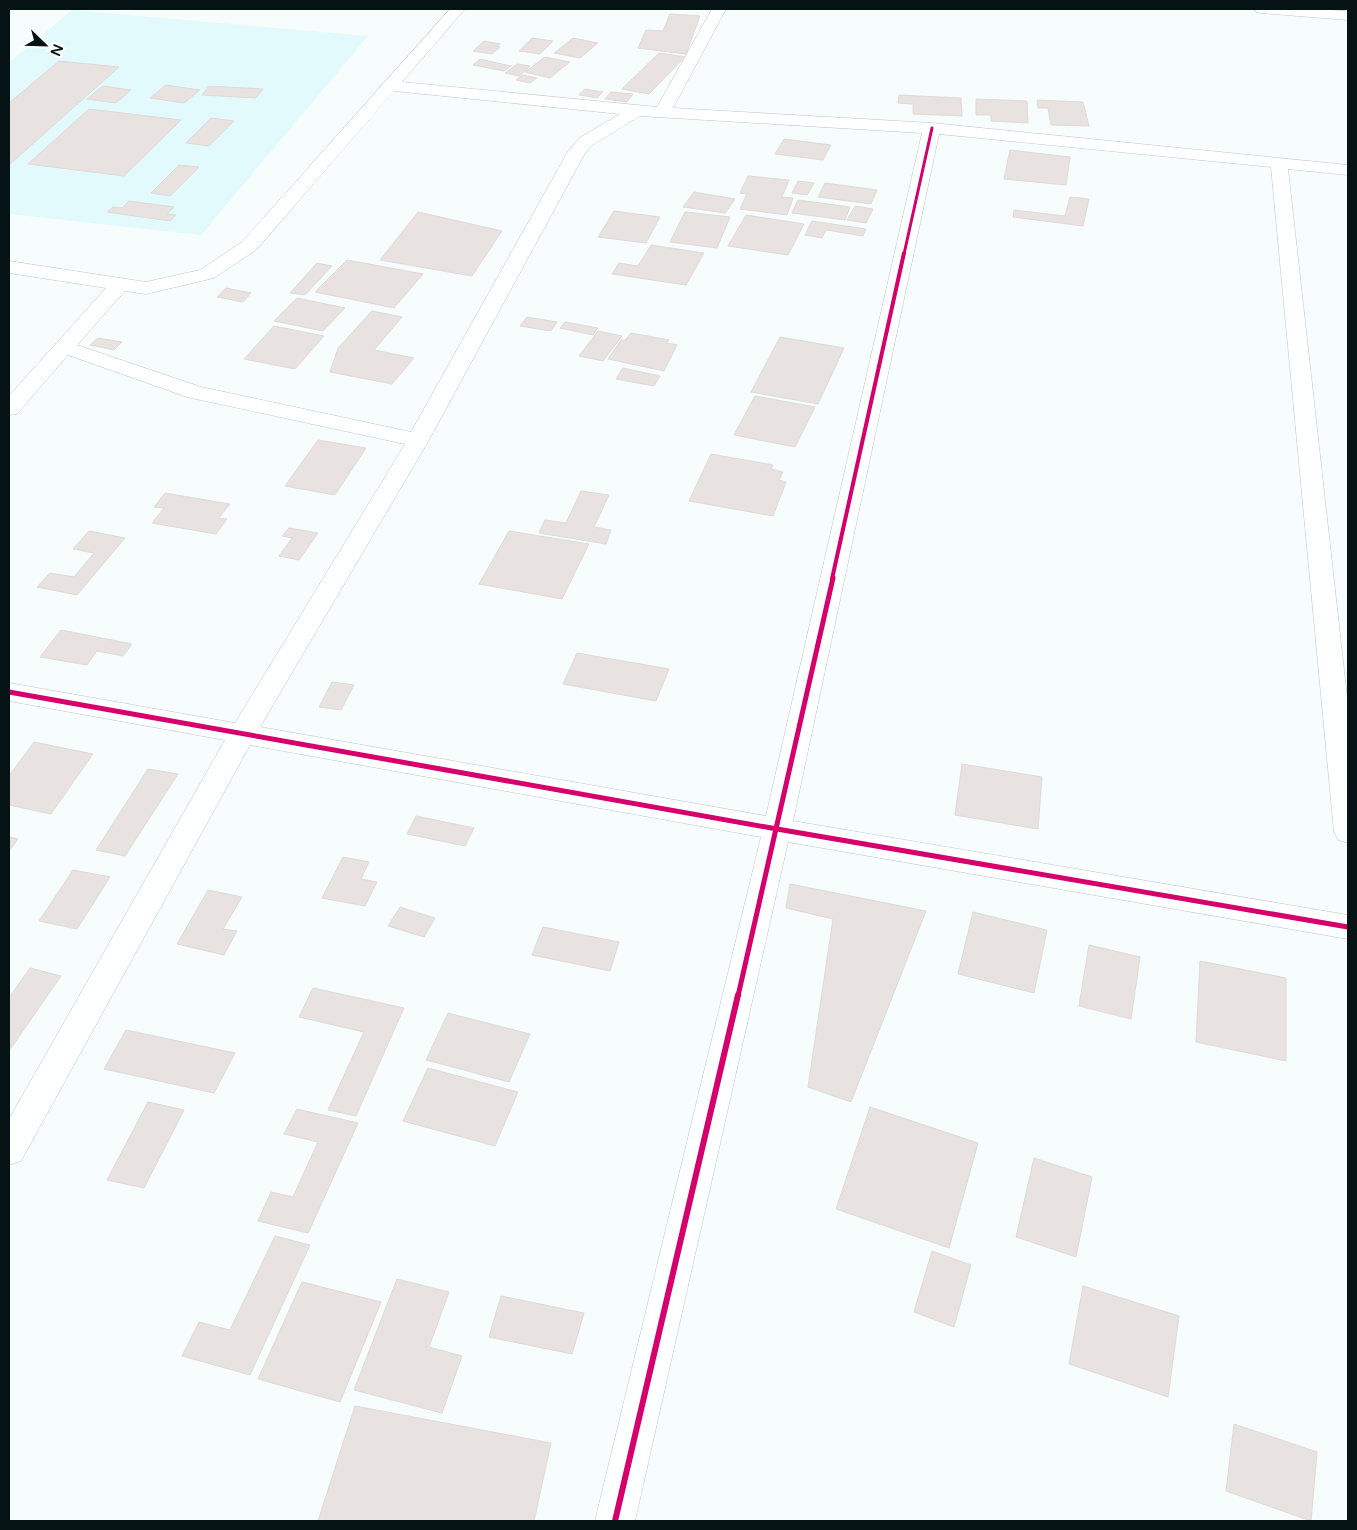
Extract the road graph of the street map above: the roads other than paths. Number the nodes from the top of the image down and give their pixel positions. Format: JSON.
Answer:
{"nodes":[{"id":1,"x":458,"y":9,"type":"edge"},
{"id":2,"x":719,"y":9,"type":"edge"},
{"id":3,"x":1261,"y":9,"type":"edge"},
{"id":4,"x":1348,"y":16,"type":"edge"},
{"id":5,"x":391,"y":86,"type":"junction"},
{"id":6,"x":650,"y":112,"type":"junction"},
{"id":7,"x":932,"y":128,"type":"junction"},
{"id":8,"x":1279,"y":163,"type":"junction"},
{"id":9,"x":1348,"y":170,"type":"edge"},
{"id":10,"x":9,"y":267,"type":"edge"},
{"id":11,"x":120,"y":284,"type":"junction"},
{"id":12,"x":64,"y":347,"type":"junction"},
{"id":13,"x":9,"y":408,"type":"edge"},
{"id":14,"x":418,"y":440,"type":"junction"},
{"id":15,"x":9,"y":692,"type":"edge"},
{"id":16,"x":243,"y":732,"type":"junction"},
{"id":17,"x":777,"y":829,"type":"junction"},
{"id":18,"x":1348,"y":832,"type":"edge"},
{"id":19,"x":1348,"y":927,"type":"edge"},
{"id":20,"x":9,"y":1150,"type":"edge"},
{"id":21,"x":615,"y":1521,"type":"edge"}],
"edges":[{"from":1,"to":5,"type":"street"},
{"from":2,"to":6,"type":"street"},
{"from":3,"to":4,"type":"street"},
{"from":5,"to":6,"type":"street"},
{"from":5,"to":11,"type":"street"},
{"from":6,"to":7,"type":"street"},
{"from":6,"to":14,"type":"street"},
{"from":7,"to":8,"type":"street"},
{"from":7,"to":17,"type":"street"},
{"from":8,"to":9,"type":"street"},
{"from":8,"to":18,"type":"street"},
{"from":10,"to":11,"type":"street"},
{"from":11,"to":12,"type":"street"},
{"from":12,"to":13,"type":"street"},
{"from":12,"to":14,"type":"street"},
{"from":14,"to":16,"type":"street"},
{"from":15,"to":16,"type":"street"},
{"from":16,"to":17,"type":"street"},
{"from":16,"to":20,"type":"street"},
{"from":17,"to":19,"type":"street"},
{"from":17,"to":21,"type":"street"}]}
